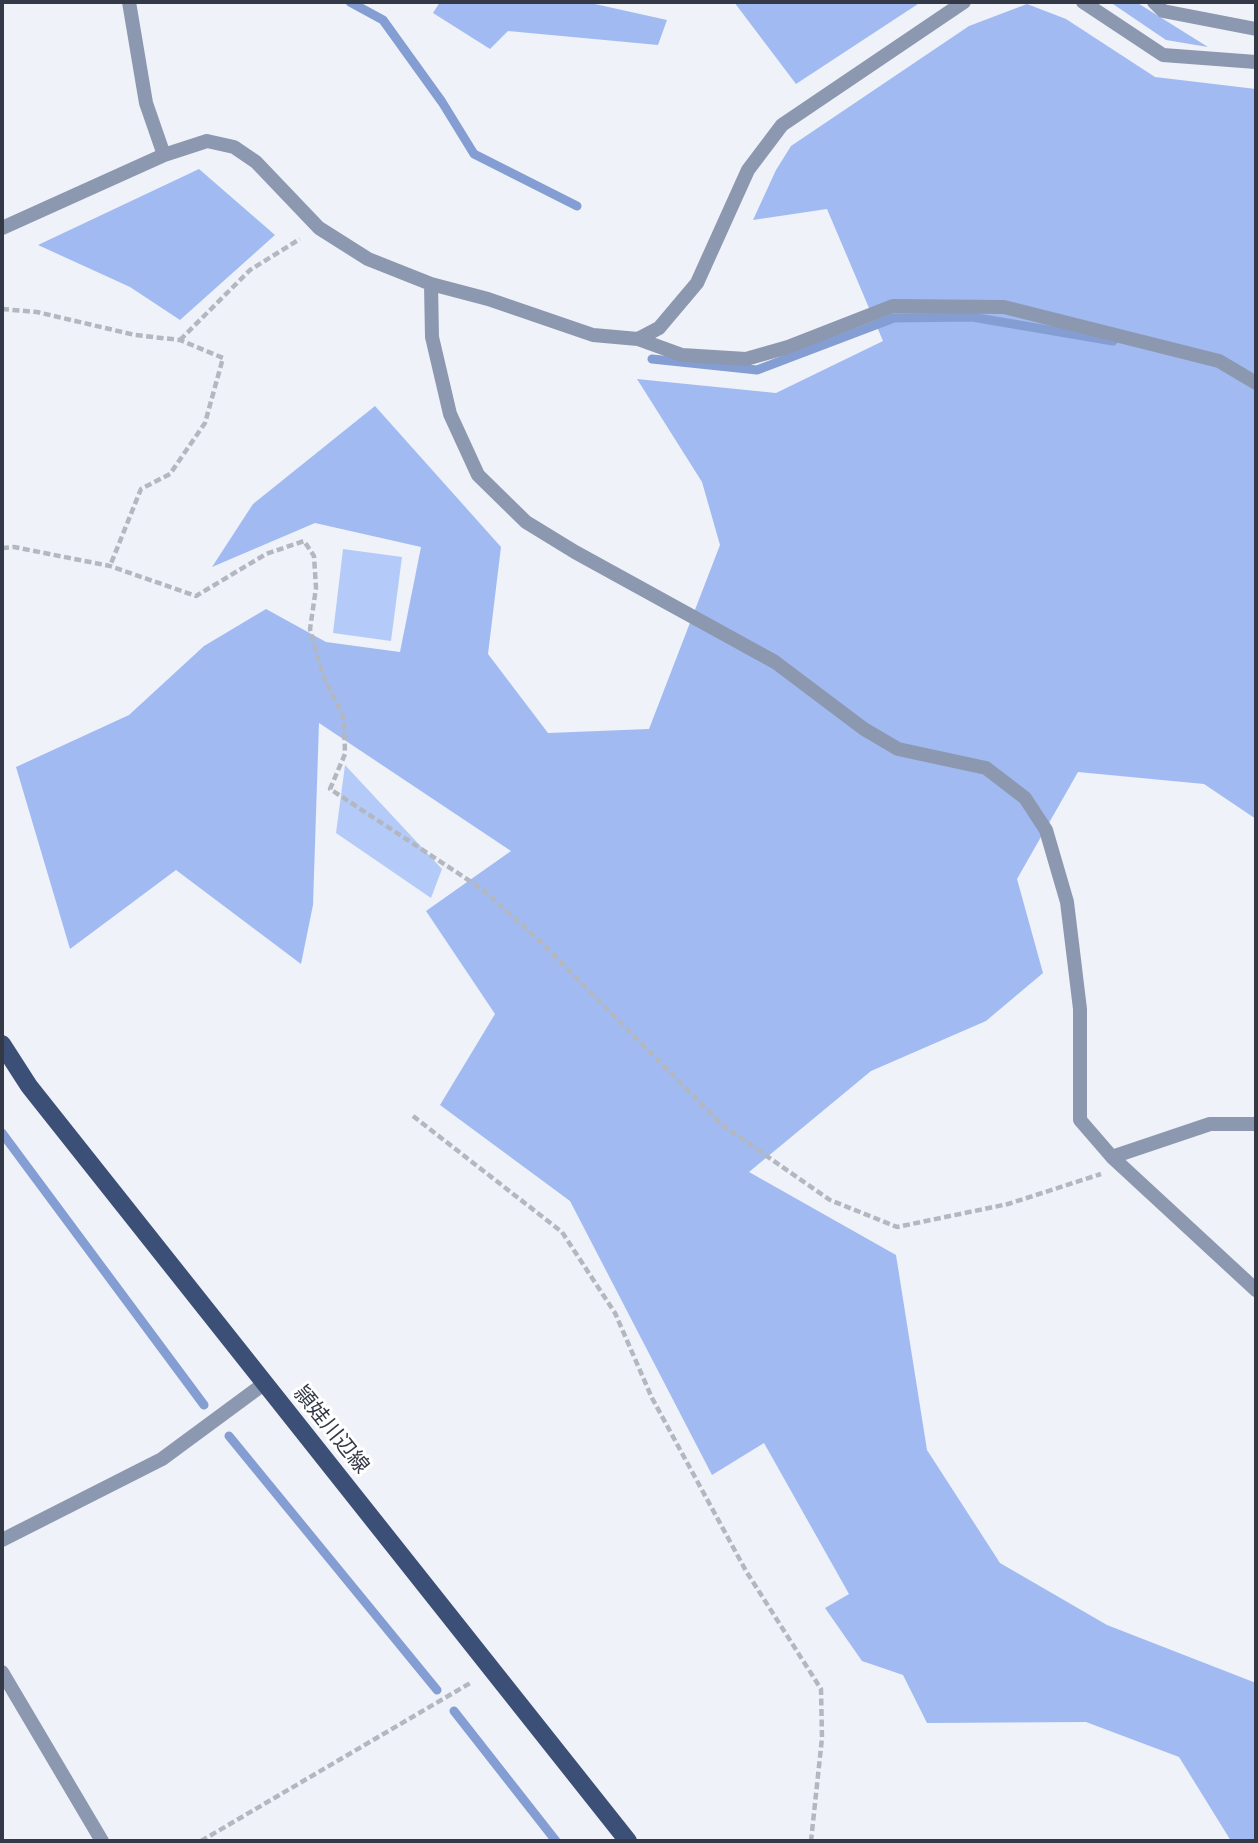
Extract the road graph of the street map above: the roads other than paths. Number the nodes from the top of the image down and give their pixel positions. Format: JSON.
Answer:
{"nodes":[{"id":1,"x":129,"y":2,"type":"edge"},
{"id":2,"x":964,"y":2,"type":"edge"},
{"id":3,"x":1083,"y":2,"type":"edge"},
{"id":4,"x":1154,"y":2,"type":"edge"},
{"id":5,"x":1256,"y":29,"type":"edge"},
{"id":6,"x":1256,"y":62,"type":"edge"},
{"id":7,"x":164,"y":155,"type":"junction"},
{"id":8,"x":2,"y":228,"type":"edge"},
{"id":9,"x":432,"y":284,"type":"junction"},
{"id":10,"x":638,"y":339,"type":"junction"},
{"id":11,"x":1256,"y":383,"type":"edge"},
{"id":12,"x":2,"y":1044,"type":"edge"},
{"id":13,"x":1256,"y":1124,"type":"edge"},
{"id":14,"x":1112,"y":1157,"type":"junction"},
{"id":15,"x":1256,"y":1290,"type":"edge"},
{"id":16,"x":265,"y":1383,"type":"junction"},
{"id":17,"x":2,"y":1540,"type":"edge"},
{"id":18,"x":2,"y":1672,"type":"edge"},
{"id":19,"x":102,"y":1841,"type":"edge"},
{"id":20,"x":628,"y":1841,"type":"edge"}],
"edges":[{"from":1,"to":7,"type":"street"},
{"from":2,"to":10,"type":"street"},
{"from":3,"to":6,"type":"street"},
{"from":4,"to":5,"type":"street"},
{"from":7,"to":8,"type":"street"},
{"from":7,"to":9,"type":"street"},
{"from":9,"to":10,"type":"street"},
{"from":9,"to":14,"type":"street"},
{"from":10,"to":11,"type":"street"},
{"from":12,"to":16,"type":"main road","name":"頴娃川辺線"},
{"from":13,"to":14,"type":"street"},
{"from":14,"to":15,"type":"street"},
{"from":16,"to":17,"type":"street"},
{"from":16,"to":20,"type":"main road","name":"頴娃川辺線"},
{"from":18,"to":19,"type":"street"}]}
